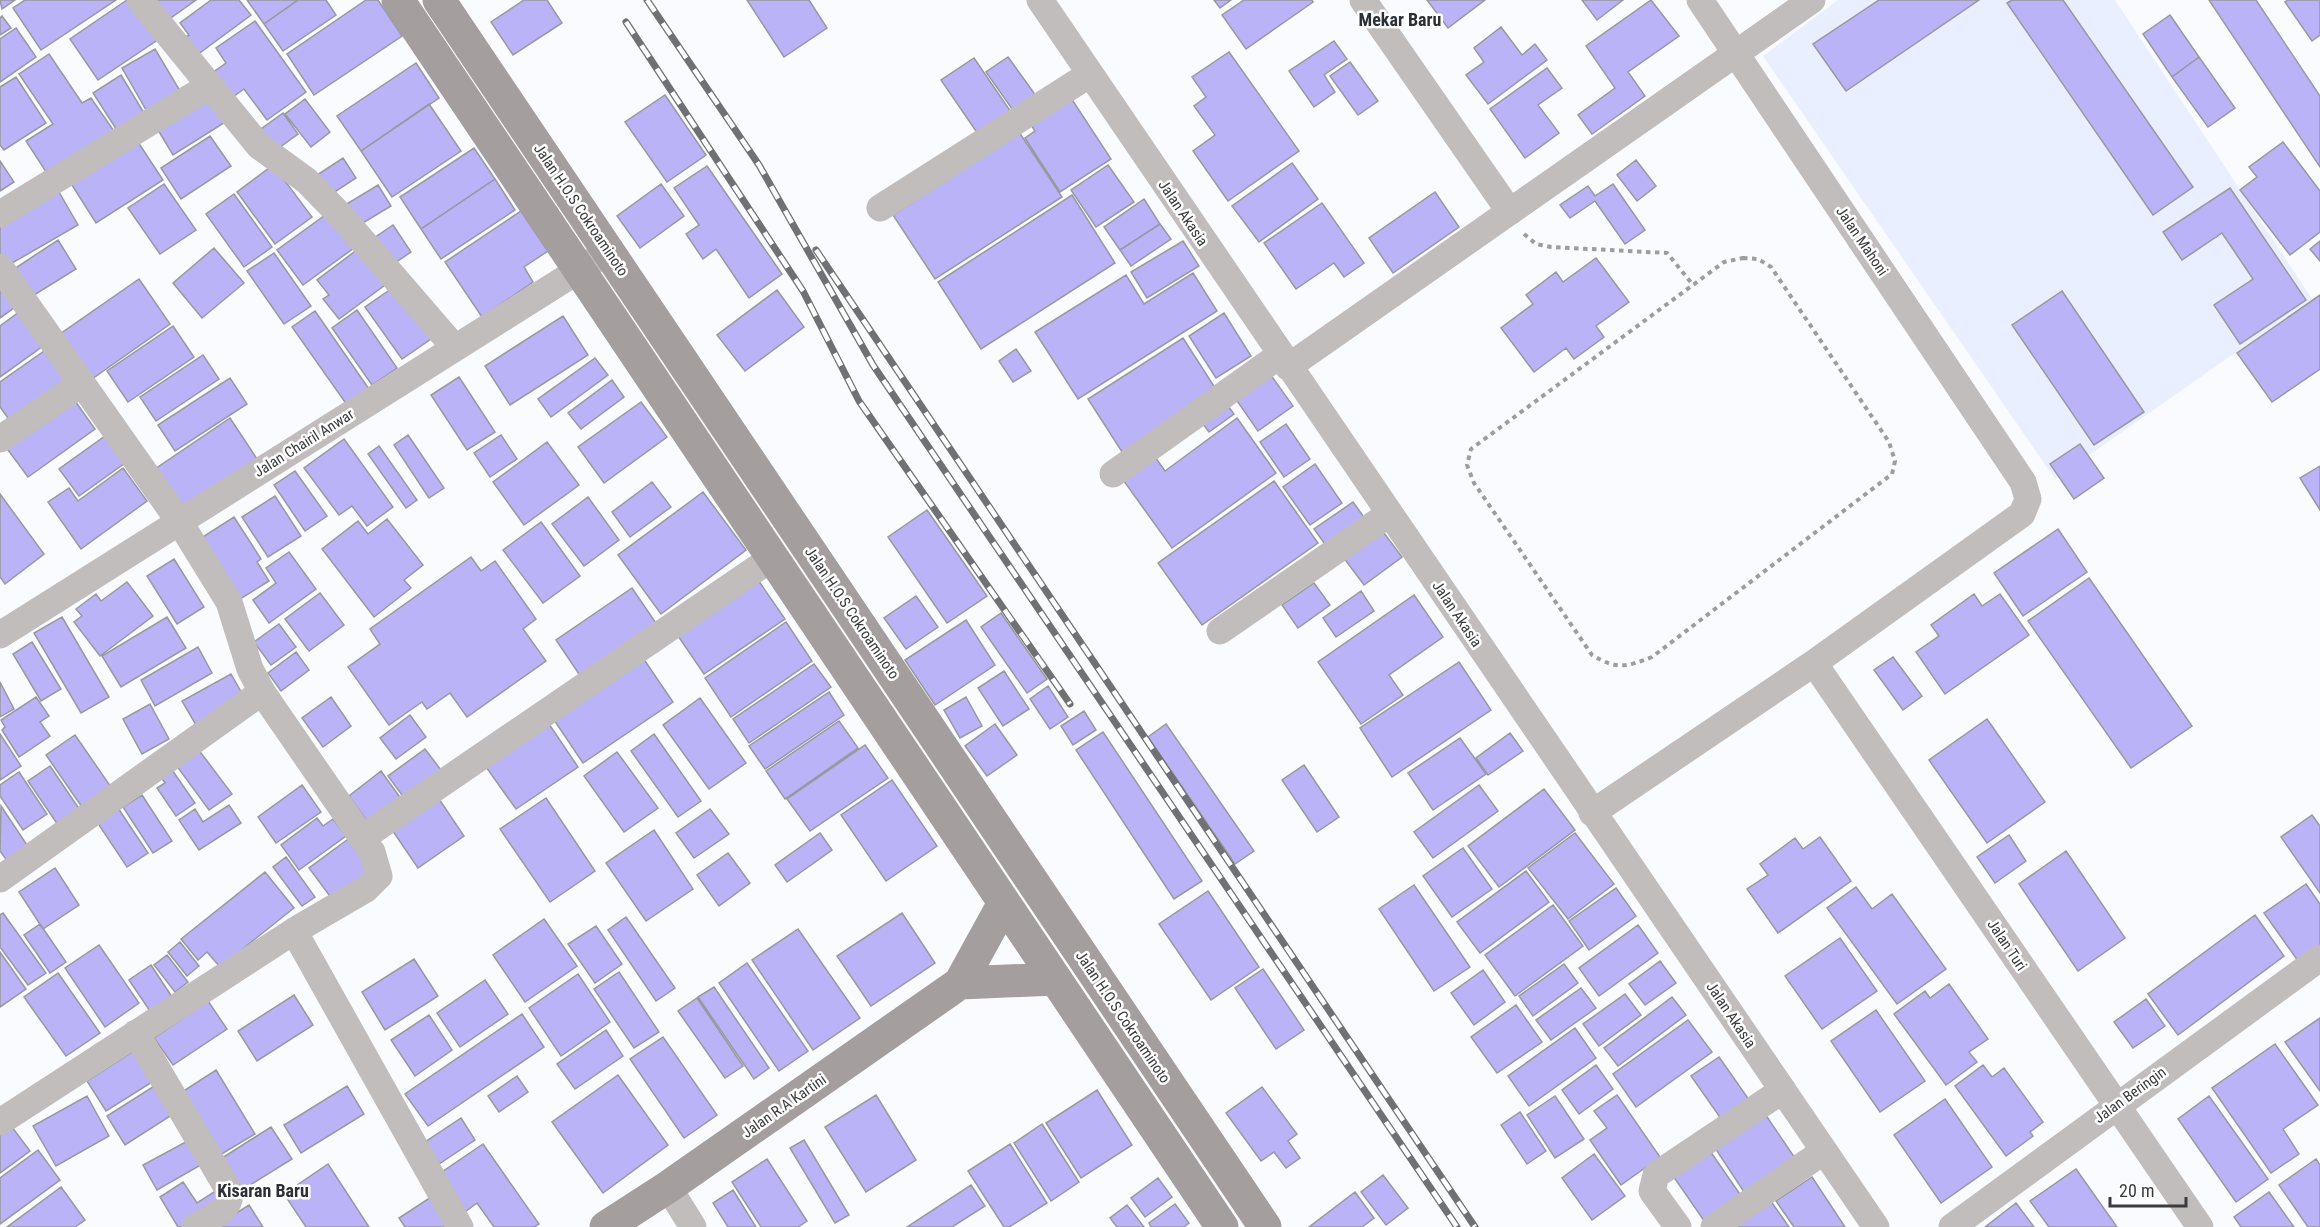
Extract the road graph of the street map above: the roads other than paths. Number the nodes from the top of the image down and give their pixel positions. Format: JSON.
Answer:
{"nodes":[{"id":1,"x":140,"y":0,"type":"edge"},
{"id":2,"x":398,"y":0,"type":"edge"},
{"id":3,"x":439,"y":0,"type":"edge"},
{"id":4,"x":1040,"y":0,"type":"edge"},
{"id":5,"x":1363,"y":0,"type":"edge"},
{"id":6,"x":1700,"y":0,"type":"edge"},
{"id":7,"x":1812,"y":0,"type":"edge"},
{"id":8,"x":1736,"y":53,"type":"junction"},
{"id":9,"x":1090,"y":74,"type":"junction"},
{"id":10,"x":209,"y":86,"type":"junction"},
{"id":11,"x":880,"y":208,"type":"dead end"},
{"id":12,"x":1510,"y":212,"type":"junction"},
{"id":13,"x":0,"y":214,"type":"edge"},
{"id":14,"x":609,"y":251,"type":"junction"},
{"id":15,"x":0,"y":267,"type":"edge"},
{"id":16,"x":581,"y":271,"type":"junction"},
{"id":17,"x":455,"y":348,"type":"junction"},
{"id":18,"x":1284,"y":361,"type":"junction"},
{"id":19,"x":82,"y":383,"type":"junction"},
{"id":20,"x":0,"y":439,"type":"edge"},
{"id":21,"x":1113,"y":474,"type":"dead end"},
{"id":22,"x":1389,"y":514,"type":"junction"},
{"id":23,"x":179,"y":521,"type":"junction"},
{"id":24,"x":772,"y":558,"type":"junction"},
{"id":25,"x":1220,"y":631,"type":"dead end"},
{"id":26,"x":0,"y":635,"type":"edge"},
{"id":27,"x":1814,"y":663,"type":"junction"},
{"id":28,"x":262,"y":692,"type":"junction"},
{"id":29,"x":1592,"y":813,"type":"junction"},
{"id":30,"x":363,"y":838,"type":"junction"},
{"id":31,"x":0,"y":879,"type":"edge"},
{"id":32,"x":1004,"y":903,"type":"junction"},
{"id":33,"x":294,"y":932,"type":"junction"},
{"id":34,"x":2315,"y":962,"type":"edge"},
{"id":35,"x":1055,"y":979,"type":"junction"},
{"id":36,"x":960,"y":983,"type":"junction"},
{"id":37,"x":136,"y":1034,"type":"junction"},
{"id":38,"x":1783,"y":1090,"type":"junction"},
{"id":39,"x":2117,"y":1104,"type":"junction"},
{"id":40,"x":0,"y":1122,"type":"edge"},
{"id":41,"x":1824,"y":1151,"type":"junction"},
{"id":42,"x":668,"y":1187,"type":"junction"},
{"id":43,"x":195,"y":1227,"type":"edge"},
{"id":44,"x":460,"y":1227,"type":"edge"},
{"id":45,"x":606,"y":1227,"type":"edge"},
{"id":46,"x":693,"y":1227,"type":"edge"},
{"id":47,"x":1222,"y":1227,"type":"edge"},
{"id":48,"x":1265,"y":1227,"type":"edge"},
{"id":49,"x":1678,"y":1227,"type":"edge"},
{"id":50,"x":1714,"y":1227,"type":"edge"},
{"id":51,"x":1876,"y":1227,"type":"edge"},
{"id":52,"x":1952,"y":1227,"type":"edge"},
{"id":53,"x":2200,"y":1227,"type":"edge"}],
"edges":[{"from":1,"to":10,"type":"street"},
{"from":2,"to":16,"type":"main road"},
{"from":3,"to":14,"type":"main road","name":"Jalan H.O.S Cokroaminoto"},
{"from":4,"to":9,"type":"street","name":"Jalan Akasia"},
{"from":5,"to":12,"type":"street"},
{"from":6,"to":8,"type":"street","name":"Jalan Mahoni"},
{"from":7,"to":8,"type":"street"},
{"from":8,"to":12,"type":"street"},
{"from":8,"to":27,"type":"street","name":"Jalan Mahoni"},
{"from":9,"to":11,"type":"street"},
{"from":9,"to":18,"type":"street","name":"Jalan Akasia"},
{"from":10,"to":13,"type":"street"},
{"from":10,"to":17,"type":"street"},
{"from":12,"to":18,"type":"street"},
{"from":14,"to":16,"type":"street","name":"Jalan Chairil Anwar"},
{"from":14,"to":48,"type":"main road","name":"Jalan H.O.S Cokroaminoto"},
{"from":15,"to":19,"type":"street"},
{"from":16,"to":17,"type":"street","name":"Jalan Chairil Anwar"},
{"from":16,"to":24,"type":"main road"},
{"from":17,"to":23,"type":"street","name":"Jalan Chairil Anwar"},
{"from":18,"to":21,"type":"street"},
{"from":18,"to":22,"type":"street","name":"Jalan Akasia"},
{"from":19,"to":20,"type":"street"},
{"from":19,"to":23,"type":"street"},
{"from":22,"to":25,"type":"street"},
{"from":22,"to":29,"type":"street","name":"Jalan Akasia"},
{"from":23,"to":26,"type":"street","name":"Jalan Chairil Anwar"},
{"from":23,"to":28,"type":"street"},
{"from":24,"to":30,"type":"street"},
{"from":24,"to":32,"type":"main road"},
{"from":27,"to":29,"type":"street"},
{"from":27,"to":39,"type":"street","name":"Jalan Turi"},
{"from":28,"to":30,"type":"street"},
{"from":28,"to":31,"type":"street"},
{"from":29,"to":38,"type":"street","name":"Jalan Akasia"},
{"from":30,"to":33,"type":"street"},
{"from":32,"to":35,"type":"main road"},
{"from":32,"to":36,"type":"main road"},
{"from":33,"to":37,"type":"street"},
{"from":33,"to":44,"type":"street"},
{"from":34,"to":39,"type":"street","name":"Jalan Beringin"},
{"from":35,"to":36,"type":"main road"},
{"from":35,"to":47,"type":"main road"},
{"from":36,"to":42,"type":"main road","name":"Jalan R.A Kartini"},
{"from":37,"to":40,"type":"street"},
{"from":37,"to":43,"type":"street"},
{"from":38,"to":41,"type":"street","name":"Jalan Akasia"},
{"from":38,"to":49,"type":"street"},
{"from":39,"to":52,"type":"street","name":"Jalan Beringin"},
{"from":39,"to":53,"type":"street","name":"Jalan Turi"},
{"from":41,"to":50,"type":"street"},
{"from":41,"to":51,"type":"street","name":"Jalan Akasia"},
{"from":42,"to":45,"type":"main road","name":"Jalan R.A Kartini"},
{"from":42,"to":46,"type":"street"}]}
